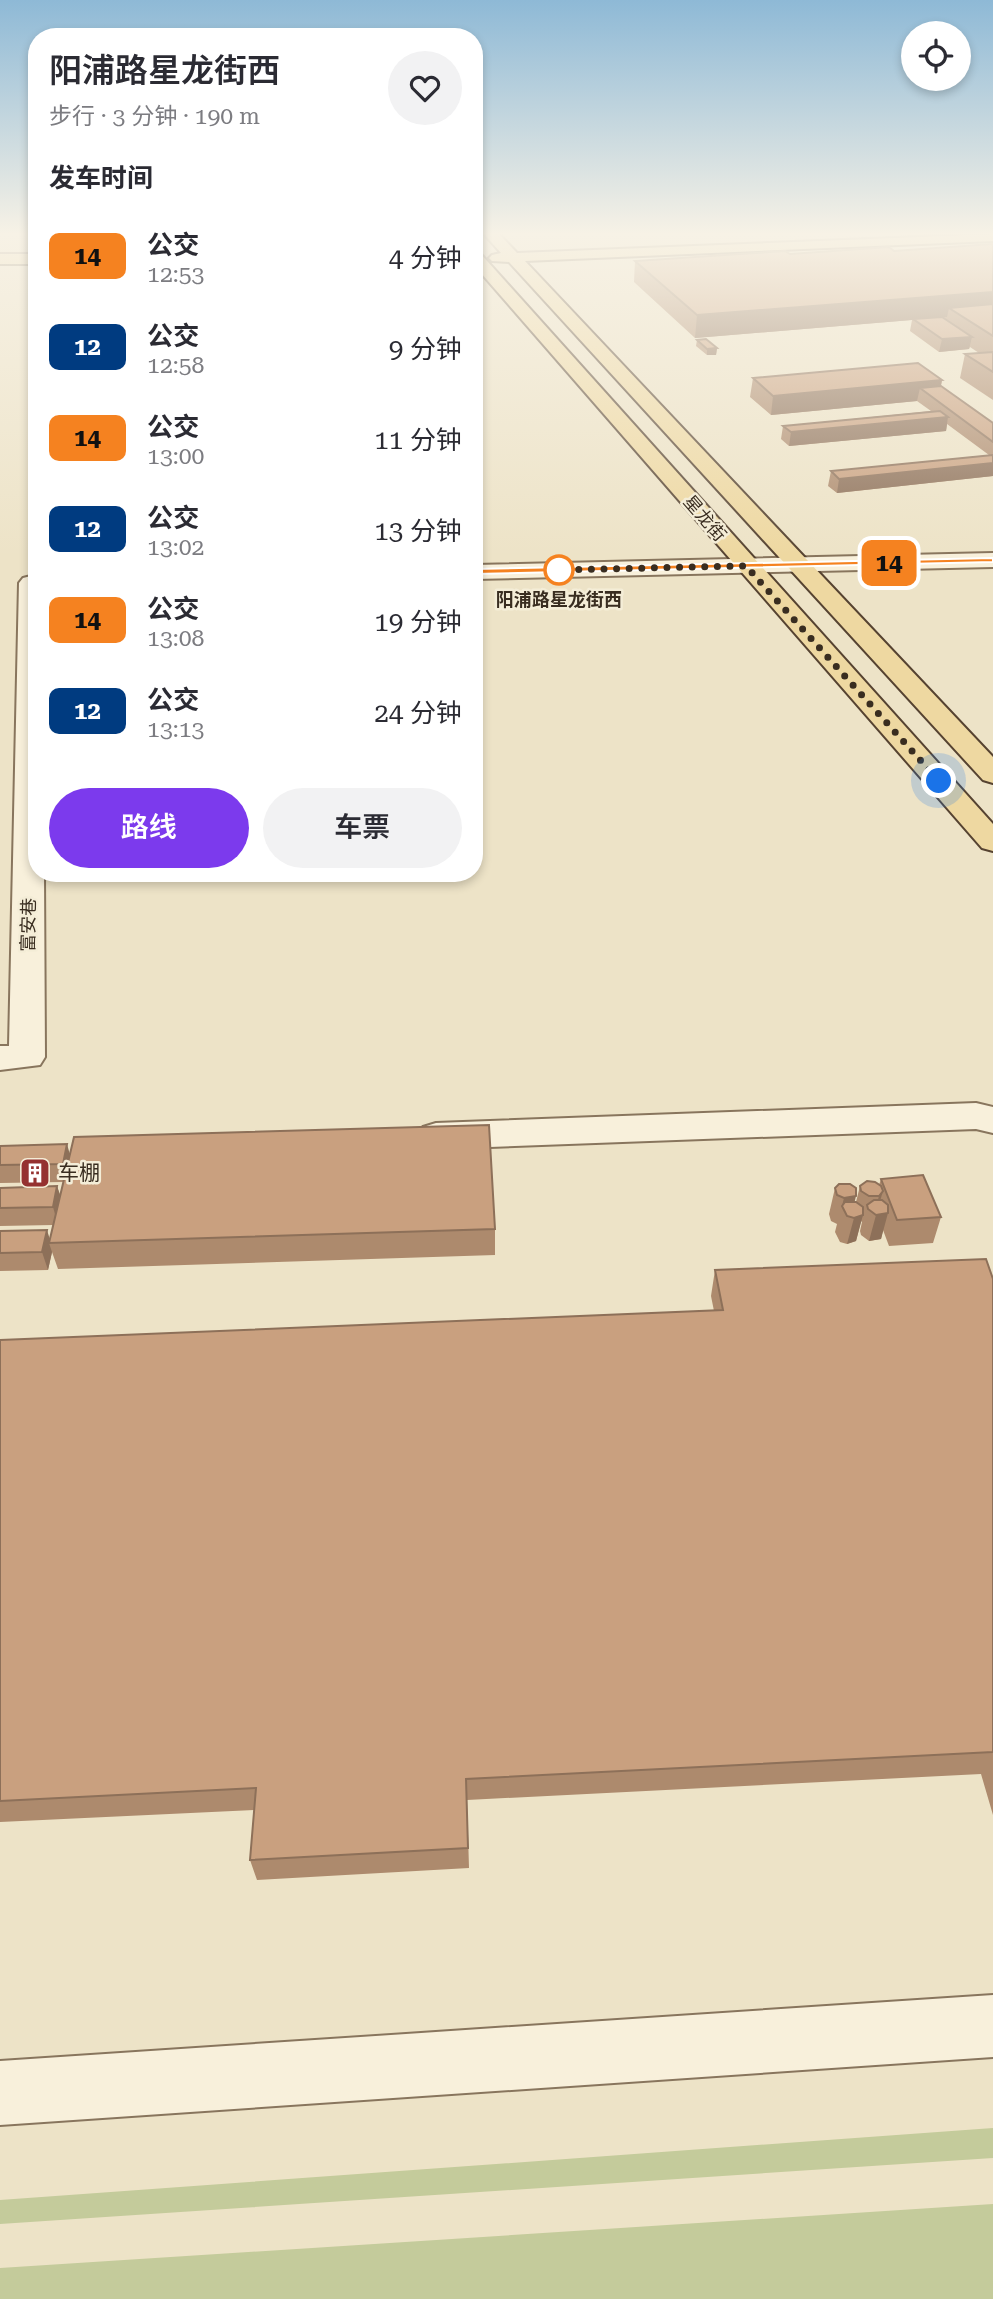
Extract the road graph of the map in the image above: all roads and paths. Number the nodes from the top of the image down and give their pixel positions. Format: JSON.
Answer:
{"nodes":[{"id":1,"x":550,"y":341,"type":"edge"},
{"id":2,"x":589,"y":341,"type":"edge"},
{"id":3,"x":993,"y":560,"type":"edge"},
{"id":4,"x":796,"y":565,"type":"junction"},
{"id":5,"x":746,"y":566,"type":"junction"},
{"id":6,"x":483,"y":572,"type":"edge"},
{"id":7,"x":26,"y":584,"type":"edge"},
{"id":8,"x":993,"y":774,"type":"edge"},
{"id":9,"x":993,"y":842,"type":"edge"},
{"id":10,"x":13,"y":1058,"type":"edge"},
{"id":11,"x":993,"y":1120,"type":"edge"},
{"id":12,"x":404,"y":1137,"type":"edge"},
{"id":13,"x":993,"y":2026,"type":"edge"},
{"id":14,"x":0,"y":2092,"type":"edge"}],
"edges":[{"from":1,"to":5,"type":"main road","name":"星龙街"},
{"from":2,"to":4,"type":"main road","name":"星龙街"},
{"from":3,"to":4,"type":"street"},
{"from":4,"to":5,"type":"street"},
{"from":4,"to":8,"type":"main road","name":"星龙街"},
{"from":5,"to":6,"type":"street"},
{"from":5,"to":9,"type":"main road","name":"星龙街"},
{"from":7,"to":10,"type":"street","name":"富安巷"},
{"from":11,"to":12,"type":"street"},
{"from":13,"to":14,"type":"street"}]}
